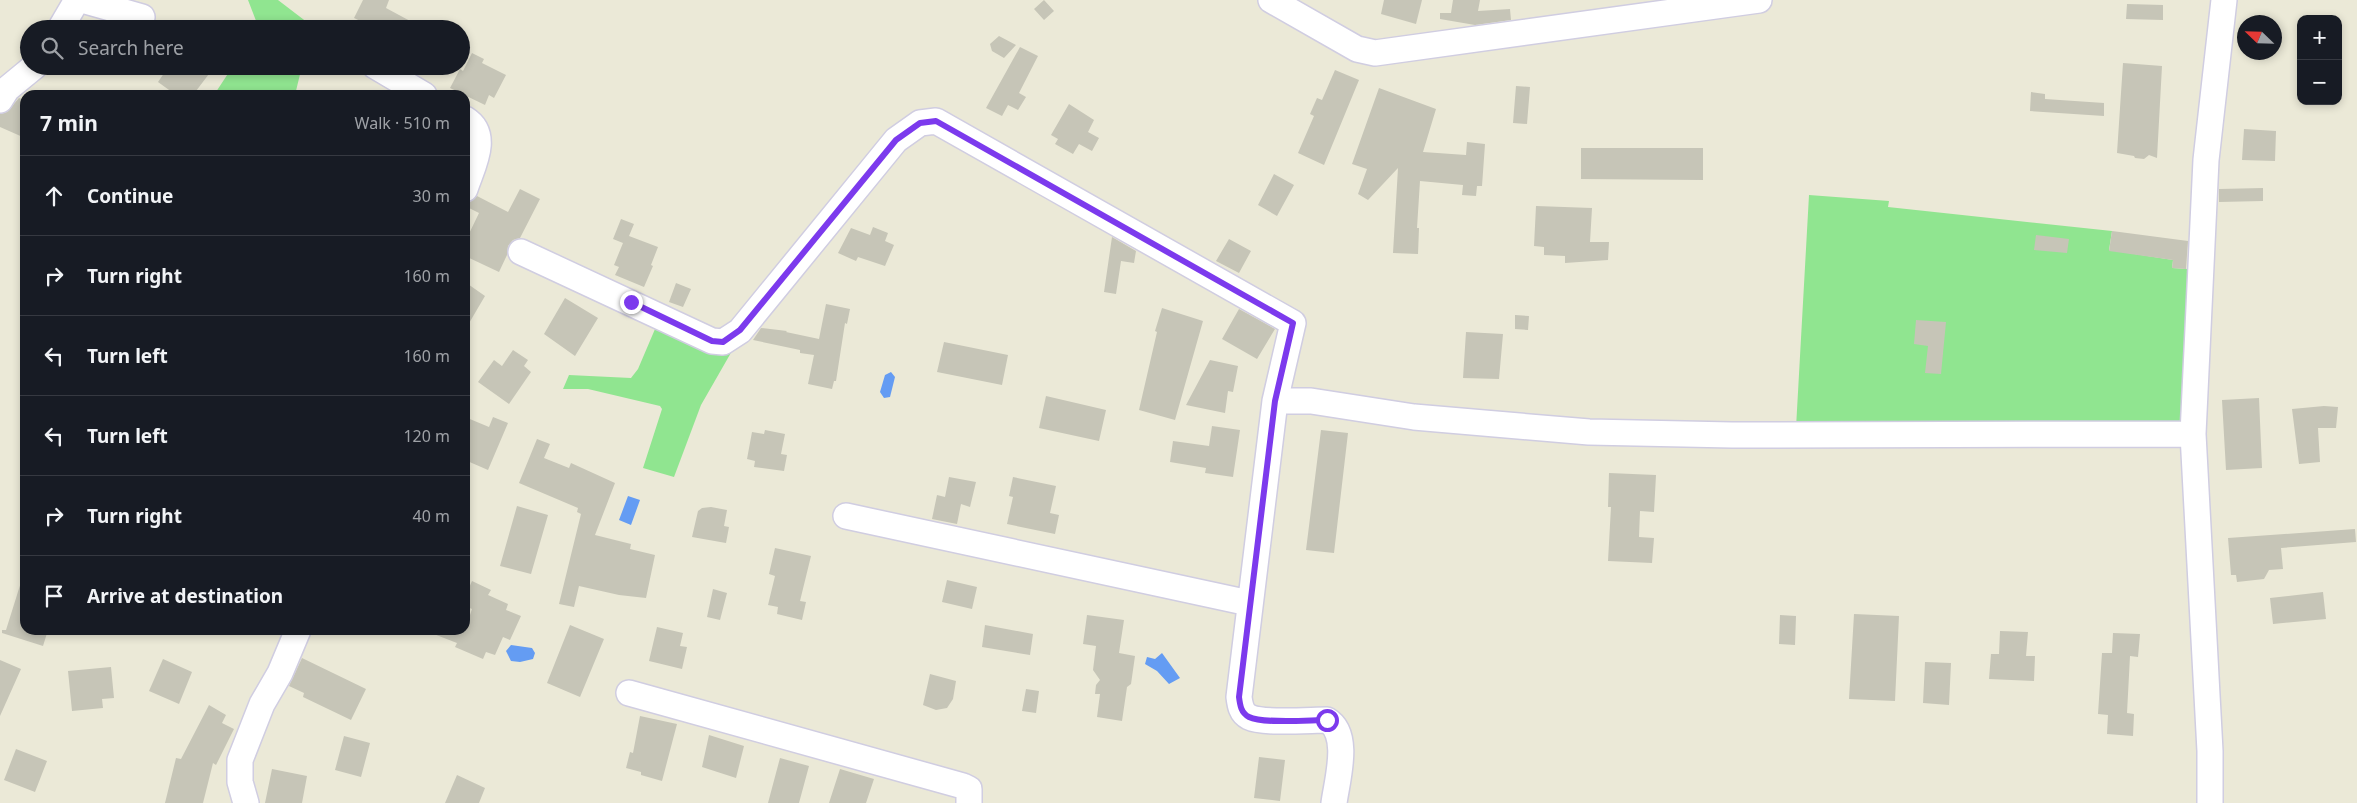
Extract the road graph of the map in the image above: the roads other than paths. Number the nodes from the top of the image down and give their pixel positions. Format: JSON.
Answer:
{"nodes":[{"id":1,"x":77,"y":0,"type":"edge"},
{"id":2,"x":82,"y":0,"type":"edge"},
{"id":3,"x":1271,"y":0,"type":"edge"},
{"id":4,"x":1759,"y":0,"type":"edge"},
{"id":5,"x":2224,"y":0,"type":"edge"},
{"id":6,"x":1650,"y":7,"type":"edge"},
{"id":7,"x":142,"y":17,"type":"dead end"},
{"id":8,"x":65,"y":20,"type":"edge"},
{"id":9,"x":24,"y":75,"type":"edge"},
{"id":10,"x":390,"y":75,"type":"edge"},
{"id":11,"x":416,"y":90,"type":"edge"},
{"id":12,"x":0,"y":100,"type":"edge"},
{"id":13,"x":470,"y":123,"type":"edge"},
{"id":14,"x":470,"y":172,"type":"edge"},
{"id":15,"x":521,"y":252,"type":"dead end"},
{"id":16,"x":1275,"y":401,"type":"junction"},
{"id":17,"x":2193,"y":434,"type":"junction"},
{"id":18,"x":846,"y":516,"type":"dead end"},
{"id":19,"x":1249,"y":603,"type":"junction"},
{"id":20,"x":296,"y":635,"type":"edge"},
{"id":21,"x":629,"y":693,"type":"dead end"},
{"id":22,"x":246,"y":803,"type":"edge"},
{"id":23,"x":969,"y":803,"type":"edge"},
{"id":24,"x":1334,"y":803,"type":"edge"},
{"id":25,"x":2210,"y":803,"type":"edge"}],
"edges":[{"from":1,"to":8,"type":"street"},
{"from":2,"to":7,"type":"street"},
{"from":3,"to":6,"type":"street"},
{"from":4,"to":6,"type":"street"},
{"from":5,"to":17,"type":"street"},
{"from":9,"to":12,"type":"street"},
{"from":10,"to":11,"type":"street"},
{"from":13,"to":14,"type":"street"},
{"from":15,"to":16,"type":"street"},
{"from":16,"to":17,"type":"street"},
{"from":16,"to":19,"type":"street"},
{"from":17,"to":25,"type":"street"},
{"from":18,"to":19,"type":"street"},
{"from":19,"to":24,"type":"street"},
{"from":20,"to":22,"type":"street"},
{"from":21,"to":23,"type":"street"}]}
